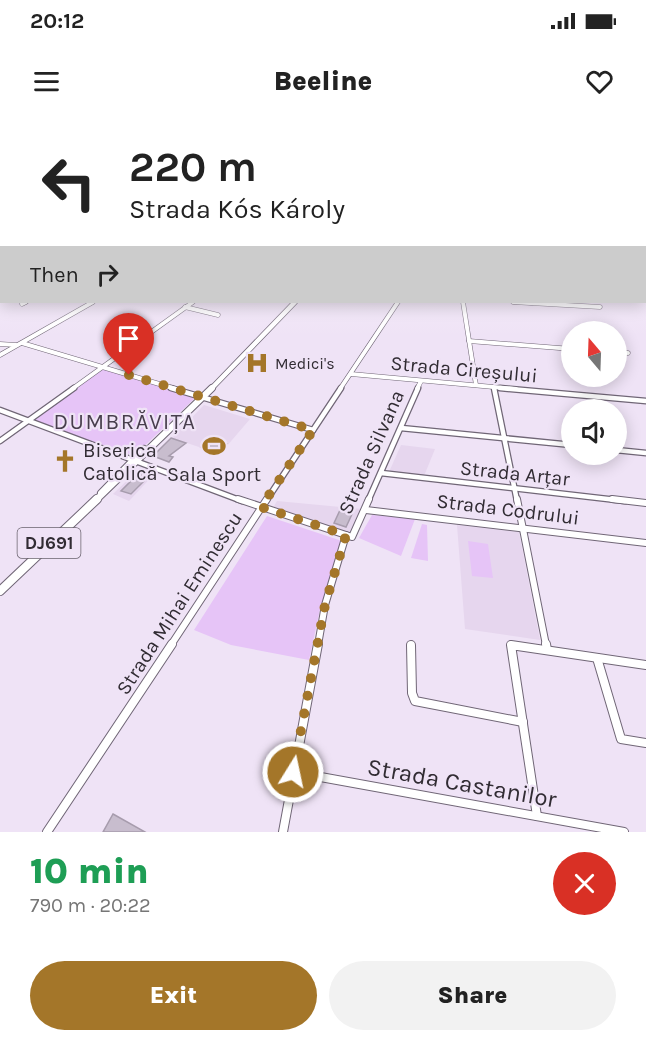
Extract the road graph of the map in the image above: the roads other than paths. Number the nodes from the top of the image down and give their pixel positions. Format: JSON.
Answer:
{"nodes":[{"id":1,"x":91,"y":303,"type":"edge"},
{"id":2,"x":191,"y":303,"type":"edge"},
{"id":3,"x":293,"y":303,"type":"edge"},
{"id":4,"x":397,"y":303,"type":"edge"},
{"id":5,"x":461,"y":303,"type":"edge"},
{"id":6,"x":556,"y":303,"type":"edge"},
{"id":7,"x":185,"y":307,"type":"junction"},
{"id":8,"x":600,"y":307,"type":"dead end"},
{"id":9,"x":218,"y":315,"type":"dead end"},
{"id":10,"x":469,"y":341,"type":"junction"},
{"id":11,"x":0,"y":344,"type":"edge"},
{"id":12,"x":20,"y":344,"type":"junction"},
{"id":13,"x":561,"y":348,"type":"edge"},
{"id":14,"x":0,"y":356,"type":"edge"},
{"id":15,"x":103,"y":367,"type":"junction"},
{"id":16,"x":351,"y":374,"type":"junction"},
{"id":17,"x":422,"y":381,"type":"junction"},
{"id":18,"x":476,"y":386,"type":"junction"},
{"id":19,"x":494,"y":387,"type":"junction"},
{"id":20,"x":201,"y":396,"type":"junction"},
{"id":21,"x":646,"y":401,"type":"edge"},
{"id":22,"x":0,"y":410,"type":"edge"},
{"id":23,"x":28,"y":420,"type":"junction"},
{"id":24,"x":401,"y":428,"type":"junction"},
{"id":25,"x":313,"y":430,"type":"junction"},
{"id":26,"x":505,"y":439,"type":"junction"},
{"id":27,"x":0,"y":441,"type":"edge"},
{"id":28,"x":561,"y":444,"type":"edge"},
{"id":29,"x":627,"y":451,"type":"edge"},
{"id":30,"x":646,"y":453,"type":"edge"},
{"id":31,"x":135,"y":460,"type":"junction"},
{"id":32,"x":381,"y":473,"type":"junction"},
{"id":33,"x":514,"y":488,"type":"junction"},
{"id":34,"x":646,"y":503,"type":"edge"},
{"id":35,"x":261,"y":507,"type":"junction"},
{"id":36,"x":366,"y":510,"type":"junction"},
{"id":37,"x":522,"y":527,"type":"junction"},
{"id":38,"x":349,"y":536,"type":"junction"},
{"id":39,"x":646,"y":543,"type":"edge"},
{"id":40,"x":0,"y":591,"type":"edge"},
{"id":41,"x":411,"y":645,"type":"dead end"},
{"id":42,"x":547,"y":650,"type":"junction"},
{"id":43,"x":597,"y":658,"type":"junction"},
{"id":44,"x":646,"y":665,"type":"edge"},
{"id":45,"x":523,"y":722,"type":"junction"},
{"id":46,"x":646,"y":743,"type":"edge"},
{"id":47,"x":293,"y":772,"type":"junction"},
{"id":48,"x":537,"y":816,"type":"junction"},
{"id":49,"x":47,"y":832,"type":"edge"},
{"id":50,"x":283,"y":832,"type":"edge"},
{"id":51,"x":624,"y":832,"type":"edge"}],
"edges":[{"from":1,"to":12,"type":"street"},
{"from":2,"to":7,"type":"street"},
{"from":3,"to":20,"type":"main road","number":"DJ691"},
{"from":4,"to":16,"type":"street","name":"Strada Mihai Eminescu"},
{"from":5,"to":10,"type":"street"},
{"from":6,"to":8,"type":"street"},
{"from":7,"to":9,"type":"street"},
{"from":7,"to":15,"type":"street"},
{"from":10,"to":13,"type":"street"},
{"from":10,"to":18,"type":"street"},
{"from":11,"to":12,"type":"street"},
{"from":12,"to":14,"type":"street"},
{"from":12,"to":15,"type":"street"},
{"from":15,"to":20,"type":"street"},
{"from":15,"to":23,"type":"street"},
{"from":16,"to":17,"type":"street","name":"Strada Cireșului"},
{"from":16,"to":25,"type":"street","name":"Strada Mihai Eminescu"},
{"from":17,"to":18,"type":"street","name":"Strada Cireșului"},
{"from":17,"to":24,"type":"street","name":"Strada Silvana"},
{"from":18,"to":19,"type":"street","name":"Strada Cireșului"},
{"from":19,"to":21,"type":"street","name":"Strada Cireșului"},
{"from":19,"to":26,"type":"street"},
{"from":20,"to":25,"type":"street"},
{"from":20,"to":31,"type":"main road","number":"DJ691"},
{"from":22,"to":23,"type":"street"},
{"from":23,"to":27,"type":"street"},
{"from":23,"to":31,"type":"street"},
{"from":24,"to":26,"type":"street"},
{"from":24,"to":32,"type":"street","name":"Strada Silvana"},
{"from":25,"to":35,"type":"street","name":"Strada Mihai Eminescu"},
{"from":26,"to":28,"type":"street"},
{"from":26,"to":33,"type":"street"},
{"from":29,"to":30,"type":"street"},
{"from":31,"to":35,"type":"street"},
{"from":31,"to":40,"type":"main road","number":"DJ691"},
{"from":32,"to":33,"type":"street","name":"Strada Arțar"},
{"from":32,"to":36,"type":"street","name":"Strada Silvana"},
{"from":33,"to":34,"type":"street","name":"Strada Arțar"},
{"from":33,"to":37,"type":"street"},
{"from":35,"to":38,"type":"street"},
{"from":35,"to":49,"type":"street","name":"Strada Mihai Eminescu"},
{"from":36,"to":37,"type":"street","name":"Strada Codrului"},
{"from":36,"to":38,"type":"street","name":"Strada Silvana"},
{"from":37,"to":39,"type":"street","name":"Strada Codrului"},
{"from":37,"to":42,"type":"street"},
{"from":38,"to":47,"type":"street","name":"Strada Silvana"},
{"from":41,"to":45,"type":"street"},
{"from":42,"to":43,"type":"street"},
{"from":42,"to":45,"type":"street"},
{"from":43,"to":44,"type":"street"},
{"from":43,"to":46,"type":"street"},
{"from":45,"to":48,"type":"street"},
{"from":47,"to":48,"type":"street","name":"Strada Castanilor"},
{"from":47,"to":50,"type":"street","name":"Strada Silvana"},
{"from":48,"to":51,"type":"street","name":"Strada Castanilor"}]}
